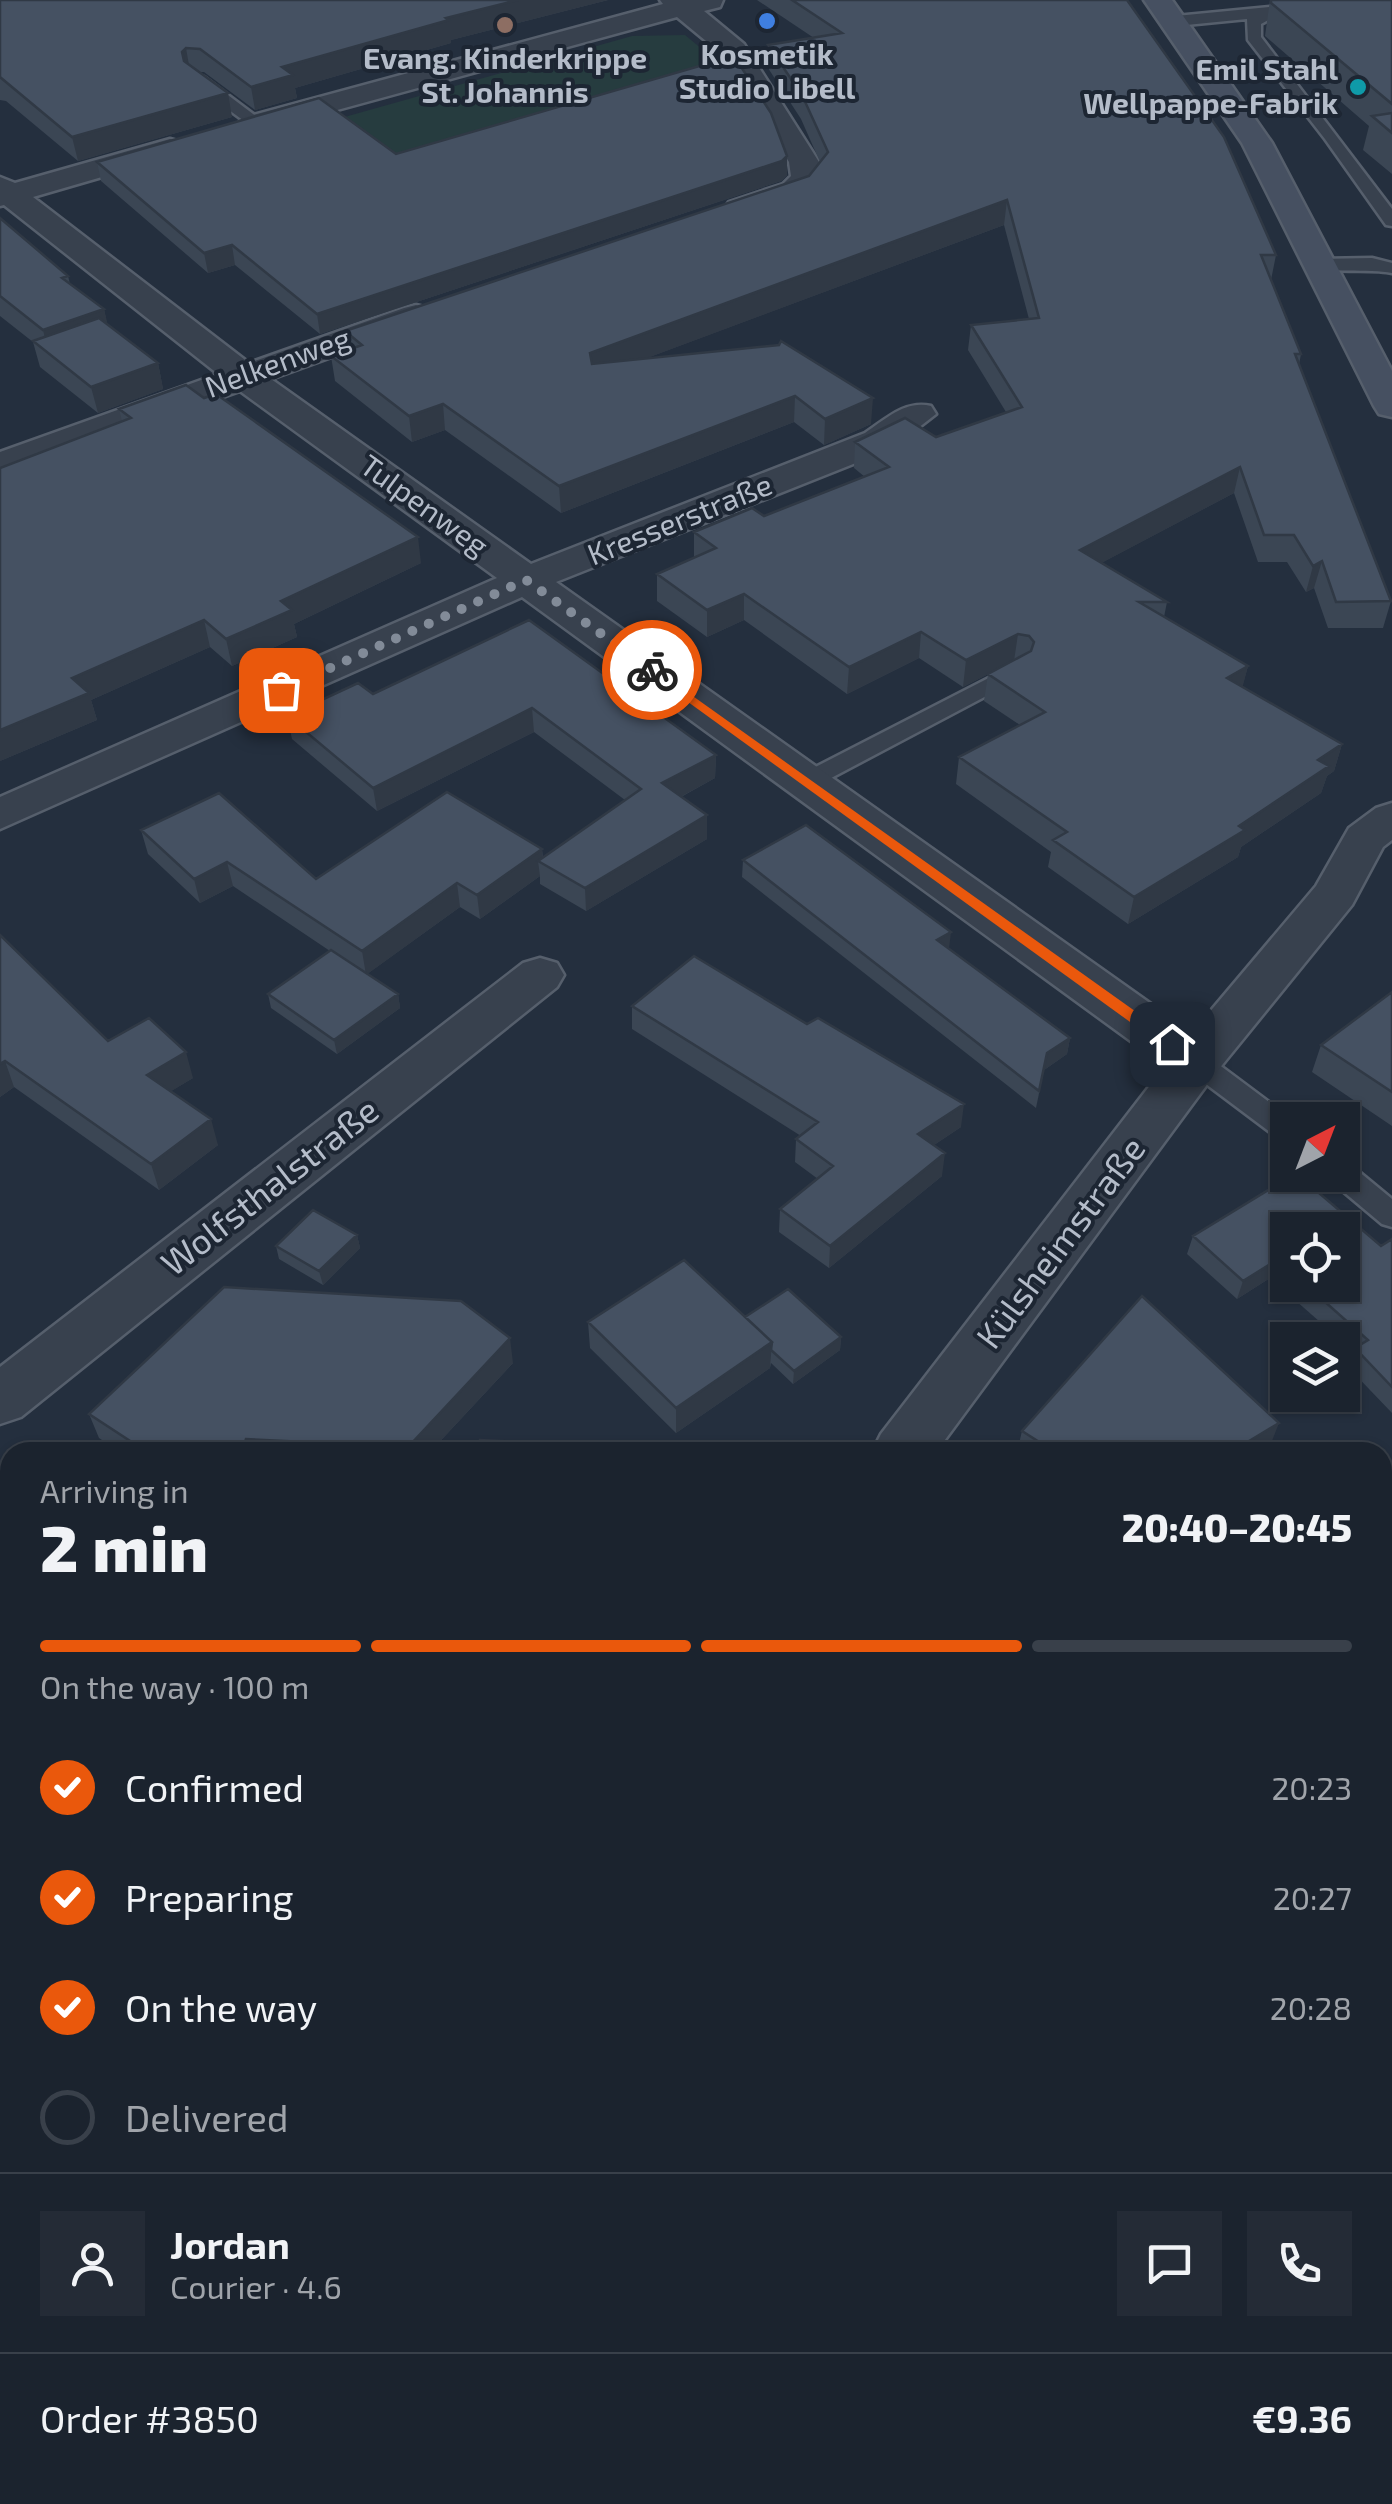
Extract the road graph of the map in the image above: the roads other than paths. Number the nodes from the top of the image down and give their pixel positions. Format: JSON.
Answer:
{"nodes":[{"id":1,"x":1383,"y":0,"type":"edge"},
{"id":2,"x":690,"y":2,"type":"edge"},
{"id":3,"x":1167,"y":11,"type":"edge"},
{"id":4,"x":1270,"y":13,"type":"junction"},
{"id":5,"x":196,"y":78,"type":"edge"},
{"id":6,"x":256,"y":123,"type":"junction"},
{"id":7,"x":3,"y":193,"type":"edge"},
{"id":8,"x":707,"y":220,"type":"edge"},
{"id":9,"x":1392,"y":220,"type":"edge"},
{"id":10,"x":1319,"y":264,"type":"junction"},
{"id":11,"x":1392,"y":268,"type":"edge"},
{"id":12,"x":440,"y":307,"type":"edge"},
{"id":13,"x":243,"y":376,"type":"junction"},
{"id":14,"x":1392,"y":406,"type":"edge"},
{"id":15,"x":918,"y":414,"type":"dead end"},
{"id":16,"x":0,"y":465,"type":"edge"},
{"id":17,"x":526,"y":580,"type":"junction"},
{"id":18,"x":1016,"y":671,"type":"edge"},
{"id":19,"x":808,"y":781,"type":"junction"},
{"id":20,"x":0,"y":814,"type":"edge"},
{"id":21,"x":1392,"y":818,"type":"edge"},
{"id":22,"x":1392,"y":864,"type":"edge"},
{"id":23,"x":1335,"y":894,"type":"junction"},
{"id":24,"x":540,"y":975,"type":"dead end"},
{"id":25,"x":1196,"y":1062,"type":"junction"},
{"id":26,"x":1270,"y":1118,"type":"edge"},
{"id":27,"x":1360,"y":1189,"type":"edge"},
{"id":28,"x":1392,"y":1216,"type":"edge"},
{"id":29,"x":0,"y":1400,"type":"edge"},
{"id":30,"x":910,"y":1442,"type":"edge"}],
"edges":[{"from":1,"to":4,"type":"lane"},
{"from":2,"to":6,"type":"street"},
{"from":2,"to":8,"type":"street"},
{"from":3,"to":4,"type":"lane"},
{"from":3,"to":10,"type":"street"},
{"from":4,"to":9,"type":"lane"},
{"from":5,"to":6,"type":"lane"},
{"from":6,"to":7,"type":"street"},
{"from":7,"to":13,"type":"street","name":"Tulpenweg"},
{"from":10,"to":11,"type":"lane"},
{"from":10,"to":14,"type":"street"},
{"from":12,"to":13,"type":"street","name":"Nelkenweg"},
{"from":13,"to":16,"type":"street","name":"Nelkenweg"},
{"from":13,"to":17,"type":"street","name":"Tulpenweg"},
{"from":15,"to":17,"type":"street","name":"Kresserstraße"},
{"from":17,"to":19,"type":"street","name":"Tulpenweg"},
{"from":17,"to":20,"type":"street","name":"Kresserstraße"},
{"from":18,"to":19,"type":"lane"},
{"from":19,"to":25,"type":"street","name":"Tulpenweg"},
{"from":21,"to":23,"type":"street","name":"Külsheimstraße"},
{"from":22,"to":23,"type":"street","name":"Külsheimstraße"},
{"from":23,"to":25,"type":"street","name":"Külsheimstraße"},
{"from":24,"to":29,"type":"street","name":"Wolfsthalstraße"},
{"from":25,"to":26,"type":"lane"},
{"from":25,"to":30,"type":"street","name":"Külsheimstraße"},
{"from":27,"to":28,"type":"lane"}]}
